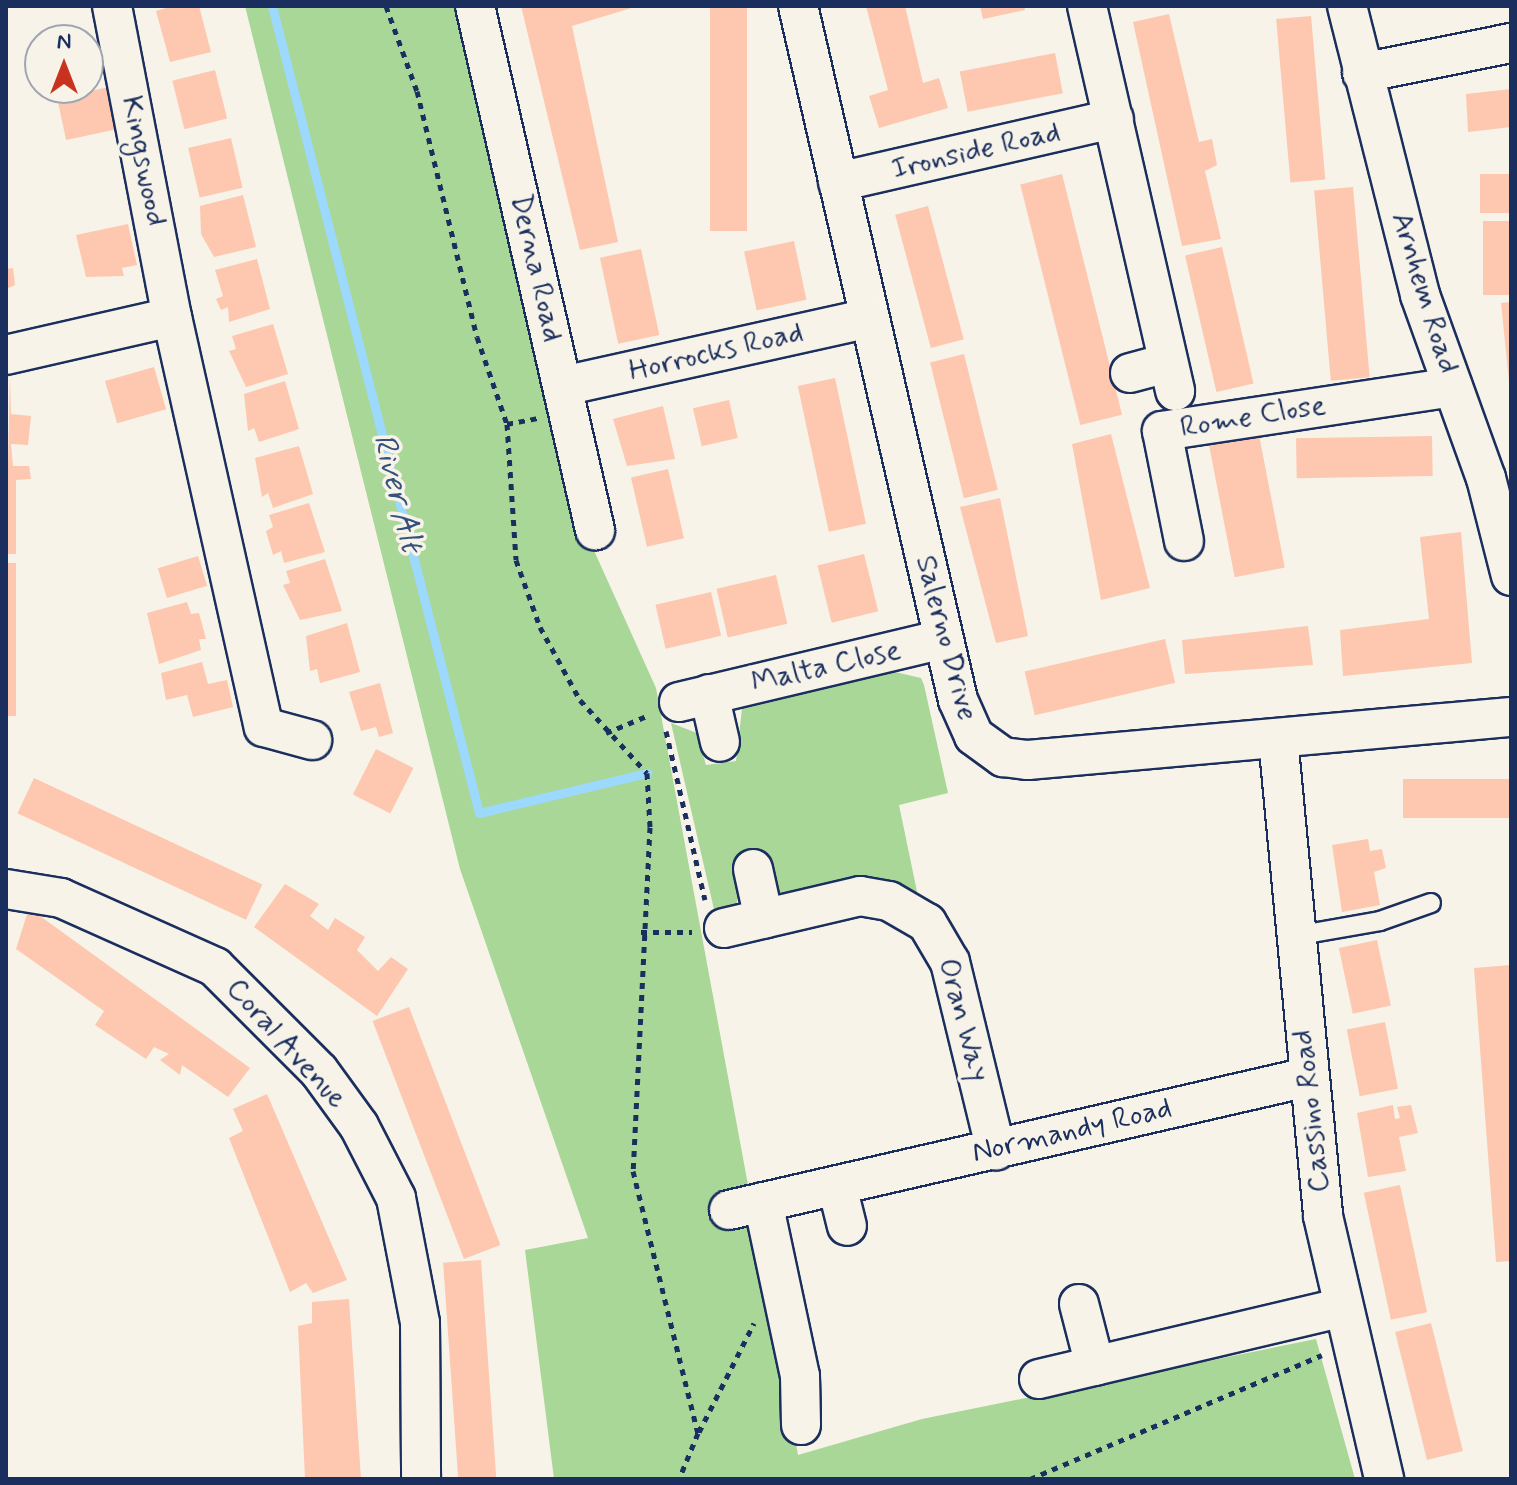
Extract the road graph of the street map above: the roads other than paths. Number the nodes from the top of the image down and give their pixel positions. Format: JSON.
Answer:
{"nodes":[{"id":1,"x":112,"y":6,"type":"edge"},
{"id":2,"x":475,"y":6,"type":"edge"},
{"id":3,"x":798,"y":6,"type":"edge"},
{"id":4,"x":1087,"y":6,"type":"edge"},
{"id":5,"x":1347,"y":6,"type":"edge"},
{"id":6,"x":1511,"y":43,"type":"edge"},
{"id":7,"x":1362,"y":73,"type":"junction"},
{"id":8,"x":1114,"y":119,"type":"junction"},
{"id":9,"x":838,"y":182,"type":"junction"},
{"id":10,"x":172,"y":317,"type":"junction"},
{"id":11,"x":869,"y":318,"type":"junction"},
{"id":12,"x":6,"y":355,"type":"edge"},
{"id":13,"x":1130,"y":373,"type":"dead end"},
{"id":14,"x":563,"y":386,"type":"junction"},
{"id":15,"x":1453,"y":387,"type":"junction"},
{"id":16,"x":595,"y":530,"type":"dead end"},
{"id":17,"x":1184,"y":541,"type":"dead end"},
{"id":18,"x":1511,"y":576,"type":"edge"},
{"id":19,"x":944,"y":639,"type":"junction"},
{"id":20,"x":1511,"y":717,"type":"edge"},
{"id":21,"x":1278,"y":738,"type":"junction"},
{"id":22,"x":312,"y":740,"type":"dead end"},
{"id":23,"x":720,"y":742,"type":"dead end"},
{"id":24,"x":753,"y":869,"type":"dead end"},
{"id":25,"x":6,"y":889,"type":"edge"},
{"id":26,"x":1431,"y":903,"type":"dead end"},
{"id":27,"x":764,"y":919,"type":"junction"},
{"id":28,"x":718,"y":930,"type":"road end"},
{"id":29,"x":1295,"y":936,"type":"junction"},
{"id":30,"x":1308,"y":1077,"type":"junction"},
{"id":31,"x":996,"y":1150,"type":"junction"},
{"id":32,"x":837,"y":1186,"type":"junction"},
{"id":33,"x":847,"y":1226,"type":"dead end"},
{"id":34,"x":1079,"y":1304,"type":"dead end"},
{"id":35,"x":1344,"y":1326,"type":"junction"},
{"id":36,"x":1095,"y":1366,"type":"junction"},
{"id":37,"x":1039,"y":1379,"type":"dead end"},
{"id":38,"x":801,"y":1425,"type":"dead end"},
{"id":39,"x":421,"y":1479,"type":"edge"},
{"id":40,"x":1384,"y":1479,"type":"edge"}],
"edges":[{"from":1,"to":10,"type":"street","name":"Kingswood"},
{"from":2,"to":14,"type":"street","name":"Derna Road"},
{"from":3,"to":9,"type":"street","name":"Salerno Drive"},
{"from":4,"to":8,"type":"street"},
{"from":5,"to":7,"type":"street","name":"Arnhem Road"},
{"from":6,"to":7,"type":"street"},
{"from":7,"to":15,"type":"street","name":"Arnhem Road"},
{"from":8,"to":9,"type":"street","name":"Ironside Road"},
{"from":8,"to":13,"type":"street"},
{"from":9,"to":11,"type":"street","name":"Salerno Drive"},
{"from":10,"to":12,"type":"street"},
{"from":10,"to":22,"type":"street","name":"Kingswood"},
{"from":11,"to":14,"type":"street","name":"Horrocks Road"},
{"from":11,"to":19,"type":"street","name":"Salerno Drive"},
{"from":14,"to":16,"type":"street","name":"Derna Road"},
{"from":15,"to":17,"type":"street","name":"Rome Close"},
{"from":15,"to":18,"type":"street","name":"Arnhem Road"},
{"from":19,"to":21,"type":"street","name":"Salerno Drive"},
{"from":19,"to":23,"type":"street","name":"Malta Close"},
{"from":20,"to":21,"type":"street","name":"Salerno Drive"},
{"from":21,"to":29,"type":"street","name":"Cassino Road"},
{"from":24,"to":27,"type":"street"},
{"from":25,"to":39,"type":"street","name":"Coral Avenue"},
{"from":26,"to":29,"type":"lane"},
{"from":27,"to":28,"type":"street","name":"Oran Way"},
{"from":27,"to":31,"type":"street","name":"Oran Way"},
{"from":29,"to":30,"type":"street","name":"Cassino Road"},
{"from":30,"to":31,"type":"street","name":"Normandy Road"},
{"from":30,"to":35,"type":"street","name":"Cassino Road"},
{"from":31,"to":32,"type":"street","name":"Normandy Road"},
{"from":32,"to":33,"type":"street"},
{"from":32,"to":38,"type":"street","name":"Normandy Road"},
{"from":34,"to":36,"type":"street"},
{"from":35,"to":36,"type":"street"},
{"from":35,"to":40,"type":"street","name":"Cassino Road"},
{"from":36,"to":37,"type":"street"}]}
